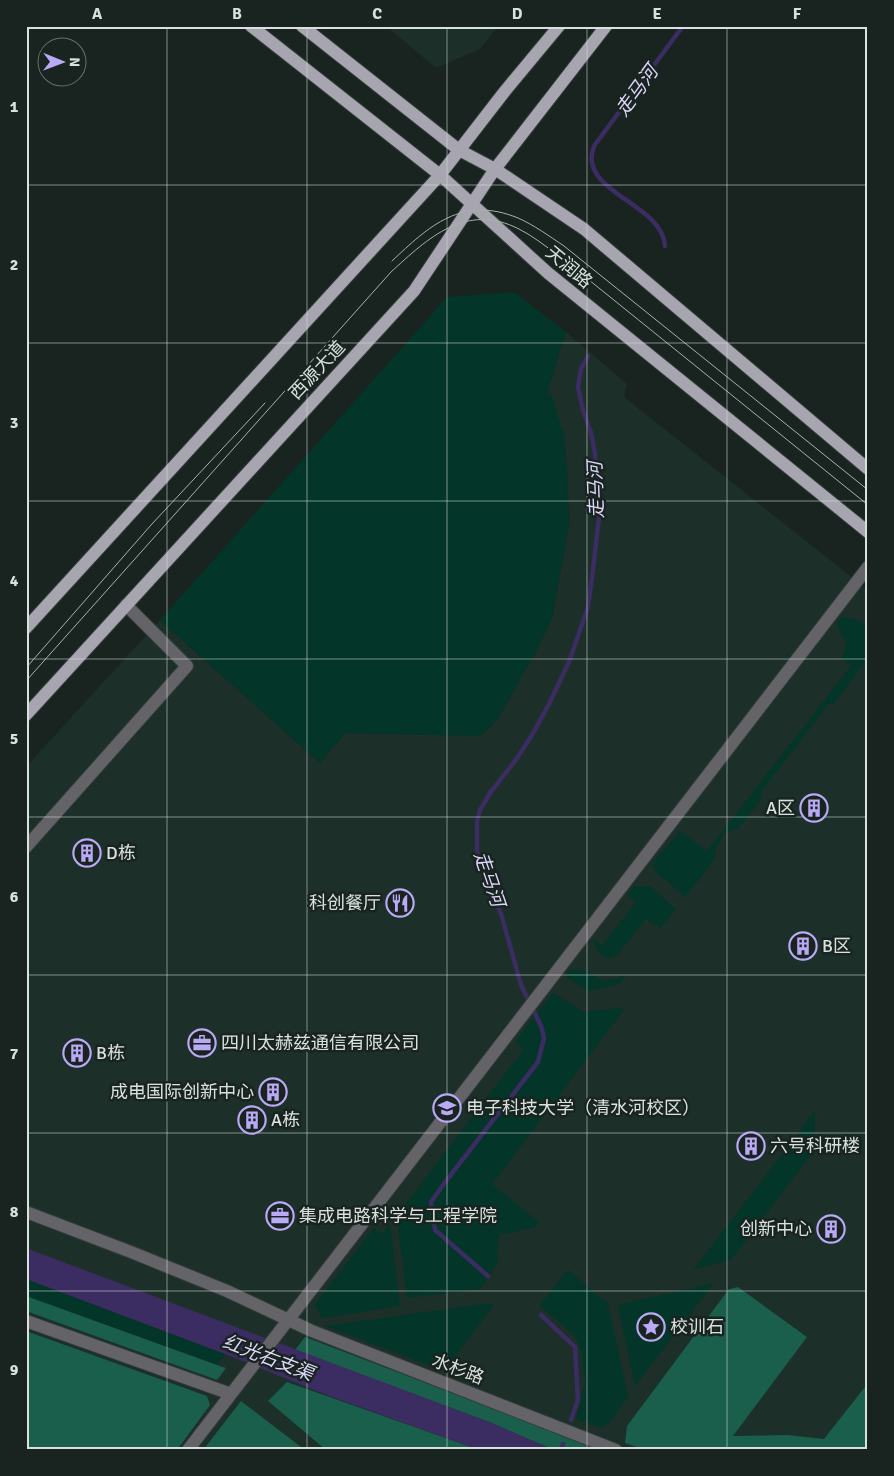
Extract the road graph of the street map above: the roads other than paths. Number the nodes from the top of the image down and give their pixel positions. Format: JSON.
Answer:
{"nodes":[{"id":1,"x":251,"y":26,"type":"edge"},
{"id":2,"x":302,"y":26,"type":"edge"},
{"id":3,"x":559,"y":26,"type":"edge"},
{"id":4,"x":606,"y":26,"type":"edge"},
{"id":5,"x":459,"y":150,"type":"junction"},
{"id":6,"x":495,"y":169,"type":"junction"},
{"id":7,"x":440,"y":175,"type":"junction"},
{"id":8,"x":472,"y":204,"type":"junction"},
{"id":9,"x":868,"y":469,"type":"edge"},
{"id":10,"x":868,"y":532,"type":"edge"},
{"id":11,"x":868,"y":567,"type":"edge"},
{"id":12,"x":126,"y":605,"type":"junction"},
{"id":13,"x":26,"y":628,"type":"edge"},
{"id":14,"x":26,"y":715,"type":"edge"},
{"id":15,"x":26,"y":847,"type":"edge"},
{"id":16,"x":26,"y":1212,"type":"edge"},
{"id":17,"x":26,"y":1320,"type":"edge"},
{"id":18,"x":287,"y":1320,"type":"junction"},
{"id":19,"x":230,"y":1394,"type":"junction"},
{"id":20,"x":188,"y":1450,"type":"edge"},
{"id":21,"x":616,"y":1450,"type":"edge"}],
"edges":[{"from":1,"to":7,"type":"main road","name":"天润路"},
{"from":2,"to":5,"type":"main road","name":"天润路"},
{"from":3,"to":5,"type":"main road"},
{"from":4,"to":6,"type":"main road","name":"西源大道"},
{"from":5,"to":6,"type":"main road","name":"天润路"},
{"from":5,"to":7,"type":"main road"},
{"from":6,"to":8,"type":"main road","name":"西源大道"},
{"from":6,"to":9,"type":"main road","name":"天润路"},
{"from":7,"to":8,"type":"main road","name":"天润路"},
{"from":7,"to":13,"type":"main road"},
{"from":8,"to":10,"type":"main road","name":"天润路"},
{"from":8,"to":12,"type":"main road","name":"西源大道"},
{"from":11,"to":18,"type":"street"},
{"from":12,"to":14,"type":"main road","name":"西源大道"},
{"from":12,"to":15,"type":"street"},
{"from":16,"to":18,"type":"street","name":"水杉路"},
{"from":17,"to":19,"type":"street"},
{"from":18,"to":19,"type":"street"},
{"from":18,"to":21,"type":"street","name":"水杉路"},
{"from":19,"to":20,"type":"street"}]}
